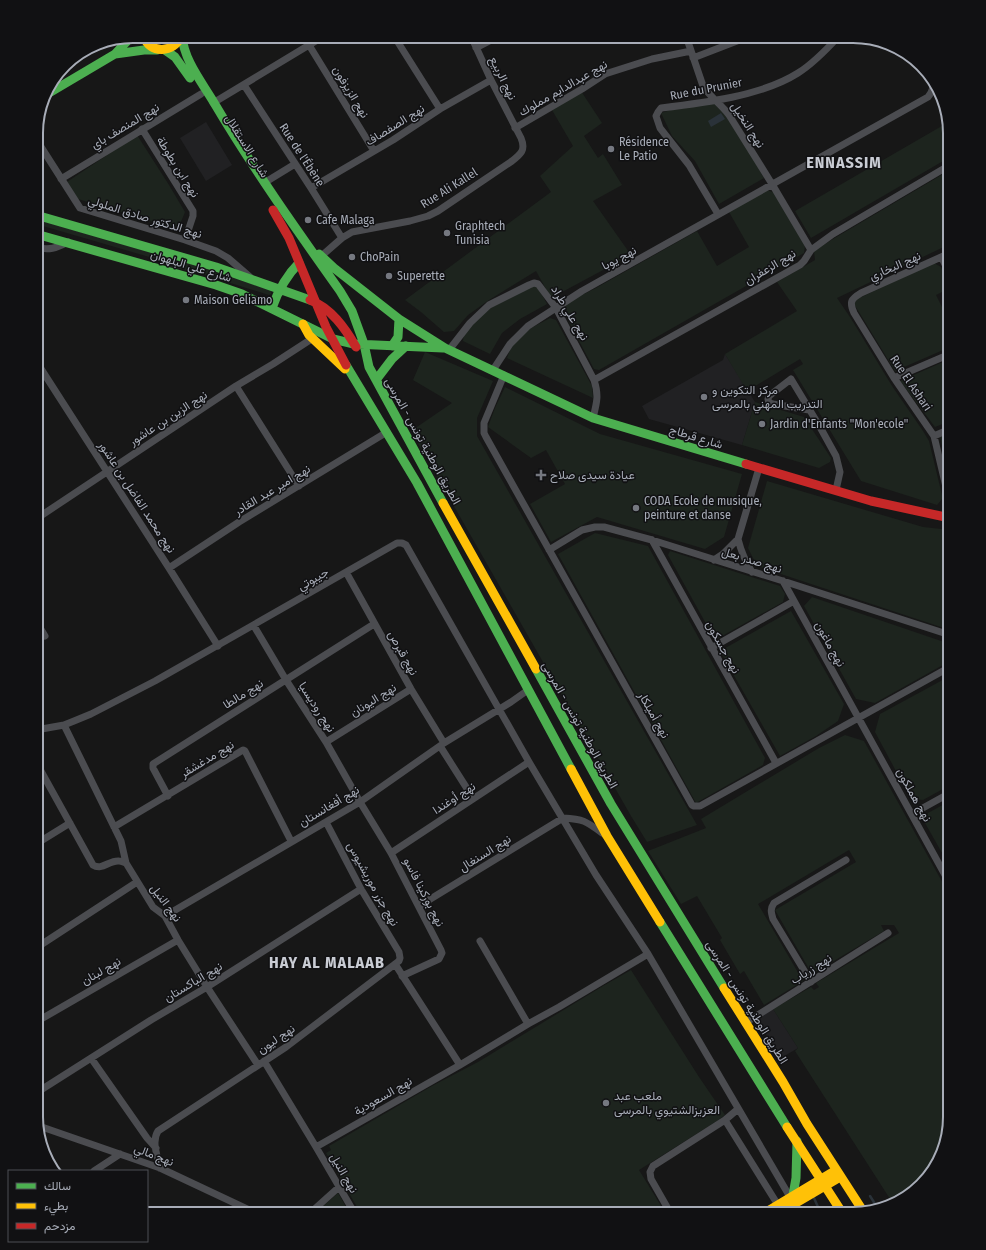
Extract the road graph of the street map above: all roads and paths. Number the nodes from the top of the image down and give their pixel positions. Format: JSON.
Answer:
{"nodes":[{"id":1,"x":147,"y":43,"type":"edge"},
{"id":2,"x":177,"y":43,"type":"edge"},
{"id":3,"x":183,"y":43,"type":"edge"},
{"id":4,"x":312,"y":43,"type":"edge"},
{"id":5,"x":398,"y":43,"type":"edge"},
{"id":6,"x":474,"y":43,"type":"edge"},
{"id":7,"x":486,"y":43,"type":"edge"},
{"id":8,"x":688,"y":43,"type":"edge"},
{"id":9,"x":729,"y":43,"type":"edge"},
{"id":10,"x":831,"y":43,"type":"edge"},
{"id":11,"x":125,"y":44,"type":"edge"},
{"id":12,"x":309,"y":45,"type":"junction"},
{"id":13,"x":476,"y":48,"type":"junction"},
{"id":14,"x":162,"y":50,"type":"junction"},
{"id":15,"x":115,"y":54,"type":"junction"},
{"id":16,"x":692,"y":55,"type":"junction"},
{"id":17,"x":491,"y":80,"type":"junction"},
{"id":18,"x":244,"y":85,"type":"junction"},
{"id":19,"x":54,"y":90,"type":"edge"},
{"id":20,"x":932,"y":90,"type":"edge"},
{"id":21,"x":200,"y":94,"type":"junction"},
{"id":22,"x":715,"y":101,"type":"junction"},
{"id":23,"x":214,"y":103,"type":"junction"},
{"id":24,"x":440,"y":110,"type":"junction"},
{"id":25,"x":515,"y":128,"type":"junction"},
{"id":26,"x":142,"y":129,"type":"junction"},
{"id":27,"x":43,"y":150,"type":"edge"},
{"id":28,"x":374,"y":151,"type":"junction"},
{"id":29,"x":295,"y":164,"type":"junction"},
{"id":30,"x":943,"y":169,"type":"edge"},
{"id":31,"x":61,"y":178,"type":"junction"},
{"id":32,"x":264,"y":182,"type":"junction"},
{"id":33,"x":772,"y":184,"type":"junction"},
{"id":34,"x":311,"y":188,"type":"junction"},
{"id":35,"x":718,"y":214,"type":"junction"},
{"id":36,"x":43,"y":217,"type":"edge"},
{"id":37,"x":43,"y":236,"type":"edge"},
{"id":38,"x":302,"y":237,"type":"joint"},
{"id":39,"x":342,"y":238,"type":"junction"},
{"id":40,"x":185,"y":240,"type":"junction"},
{"id":41,"x":68,"y":242,"type":"junction"},
{"id":42,"x":43,"y":248,"type":"edge"},
{"id":43,"x":811,"y":250,"type":"junction"},
{"id":44,"x":319,"y":258,"type":"junction"},
{"id":45,"x":942,"y":258,"type":"edge"},
{"id":46,"x":299,"y":263,"type":"junction"},
{"id":47,"x":251,"y":279,"type":"junction"},
{"id":48,"x":279,"y":289,"type":"junction"},
{"id":49,"x":316,"y":302,"type":"junction"},
{"id":50,"x":851,"y":302,"type":"joint"},
{"id":51,"x":272,"y":308,"type":"junction"},
{"id":52,"x":556,"y":308,"type":"junction"},
{"id":53,"x":398,"y":319,"type":"junction"},
{"id":54,"x":303,"y":324,"type":"junction"},
{"id":55,"x":313,"y":338,"type":"junction"},
{"id":56,"x":333,"y":339,"type":"junction"},
{"id":57,"x":354,"y":344,"type":"junction"},
{"id":58,"x":364,"y":344,"type":"junction"},
{"id":59,"x":392,"y":346,"type":"junction"},
{"id":60,"x":406,"y":346,"type":"junction"},
{"id":61,"x":447,"y":349,"type":"junction"},
{"id":62,"x":943,"y":357,"type":"edge"},
{"id":63,"x":369,"y":367,"type":"junction"},
{"id":64,"x":492,"y":370,"type":"junction"},
{"id":65,"x":43,"y":372,"type":"edge"},
{"id":66,"x":351,"y":374,"type":"junction"},
{"id":67,"x":504,"y":375,"type":"junction"},
{"id":68,"x":894,"y":378,"type":"junction"},
{"id":69,"x":376,"y":380,"type":"junction"},
{"id":70,"x":594,"y":380,"type":"junction"},
{"id":71,"x":236,"y":386,"type":"junction"},
{"id":72,"x":809,"y":410,"type":"junction"},
{"id":73,"x":593,"y":418,"type":"junction"},
{"id":74,"x":387,"y":432,"type":"junction"},
{"id":75,"x":943,"y":432,"type":"edge"},
{"id":76,"x":934,"y":436,"type":"junction"},
{"id":77,"x":759,"y":468,"type":"junction"},
{"id":78,"x":107,"y":472,"type":"junction"},
{"id":79,"x":943,"y":473,"type":"edge"},
{"id":80,"x":299,"y":486,"type":"junction"},
{"id":81,"x":836,"y":490,"type":"junction"},
{"id":82,"x":43,"y":514,"type":"edge"},
{"id":83,"x":943,"y":517,"type":"edge"},
{"id":84,"x":738,"y":539,"type":"junction"},
{"id":85,"x":652,"y":540,"type":"junction"},
{"id":86,"x":549,"y":550,"type":"junction"},
{"id":87,"x":714,"y":560,"type":"junction"},
{"id":88,"x":169,"y":568,"type":"junction"},
{"id":89,"x":346,"y":572,"type":"junction"},
{"id":90,"x":752,"y":572,"type":"junction"},
{"id":91,"x":783,"y":581,"type":"junction"},
{"id":92,"x":794,"y":601,"type":"junction"},
{"id":93,"x":374,"y":624,"type":"junction"},
{"id":94,"x":254,"y":626,"type":"junction"},
{"id":95,"x":43,"y":633,"type":"edge"},
{"id":96,"x":943,"y":634,"type":"edge"},
{"id":97,"x":45,"y":636,"type":"dead end"},
{"id":98,"x":218,"y":646,"type":"junction"},
{"id":99,"x":711,"y":648,"type":"junction"},
{"id":100,"x":943,"y":671,"type":"edge"},
{"id":101,"x":286,"y":680,"type":"junction"},
{"id":102,"x":411,"y":689,"type":"junction"},
{"id":103,"x":528,"y":690,"type":"junction"},
{"id":104,"x":500,"y":709,"type":"junction"},
{"id":105,"x":859,"y":718,"type":"junction"},
{"id":106,"x":64,"y":725,"type":"junction"},
{"id":107,"x":43,"y":729,"type":"edge"},
{"id":108,"x":326,"y":742,"type":"junction"},
{"id":109,"x":442,"y":744,"type":"junction"},
{"id":110,"x":529,"y":762,"type":"junction"},
{"id":111,"x":776,"y":763,"type":"junction"},
{"id":112,"x":43,"y":775,"type":"edge"},
{"id":113,"x":168,"y":796,"type":"junction"},
{"id":114,"x":943,"y":797,"type":"edge"},
{"id":115,"x":473,"y":798,"type":"junction"},
{"id":116,"x":360,"y":802,"type":"junction"},
{"id":117,"x":912,"y":814,"type":"junction"},
{"id":118,"x":563,"y":818,"type":"junction"},
{"id":119,"x":326,"y":822,"type":"junction"},
{"id":120,"x":70,"y":823,"type":"junction"},
{"id":121,"x":114,"y":827,"type":"junction"},
{"id":122,"x":607,"y":836,"type":"junction"},
{"id":123,"x":43,"y":840,"type":"edge"},
{"id":124,"x":291,"y":841,"type":"junction"},
{"id":125,"x":391,"y":852,"type":"junction"},
{"id":126,"x":846,"y":860,"type":"dead end"},
{"id":127,"x":126,"y":863,"type":"junction"},
{"id":128,"x":943,"y":871,"type":"edge"},
{"id":129,"x":137,"y":882,"type":"junction"},
{"id":130,"x":361,"y":889,"type":"junction"},
{"id":131,"x":419,"y":906,"type":"junction"},
{"id":132,"x":165,"y":916,"type":"junction"},
{"id":133,"x":888,"y":932,"type":"dead end"},
{"id":134,"x":178,"y":940,"type":"junction"},
{"id":135,"x":480,"y":941,"type":"dead end"},
{"id":136,"x":43,"y":943,"type":"edge"},
{"id":137,"x":648,"y":954,"type":"junction"},
{"id":138,"x":400,"y":958,"type":"joint"},
{"id":139,"x":395,"y":964,"type":"junction"},
{"id":140,"x":402,"y":976,"type":"junction"},
{"id":141,"x":811,"y":982,"type":"junction"},
{"id":142,"x":207,"y":987,"type":"junction"},
{"id":143,"x":43,"y":1018,"type":"edge"},
{"id":144,"x":745,"y":1023,"type":"junction"},
{"id":145,"x":528,"y":1024,"type":"junction"},
{"id":146,"x":90,"y":1058,"type":"junction"},
{"id":147,"x":261,"y":1063,"type":"junction"},
{"id":148,"x":460,"y":1065,"type":"junction"},
{"id":149,"x":43,"y":1088,"type":"edge"},
{"id":150,"x":738,"y":1109,"type":"junction"},
{"id":151,"x":725,"y":1120,"type":"junction"},
{"id":152,"x":44,"y":1128,"type":"edge"},
{"id":153,"x":797,"y":1141,"type":"junction"},
{"id":154,"x":316,"y":1147,"type":"junction"},
{"id":155,"x":156,"y":1148,"type":"junction"},
{"id":156,"x":120,"y":1154,"type":"junction"},
{"id":157,"x":160,"y":1168,"type":"junction"},
{"id":158,"x":96,"y":1170,"type":"edge"},
{"id":159,"x":838,"y":1173,"type":"junction"},
{"id":160,"x":822,"y":1182,"type":"junction"},
{"id":161,"x":339,"y":1187,"type":"junction"},
{"id":162,"x":792,"y":1196,"type":"junction"},
{"id":163,"x":860,"y":1206,"type":"edge"},
{"id":164,"x":243,"y":1207,"type":"edge"},
{"id":165,"x":316,"y":1207,"type":"edge"},
{"id":166,"x":351,"y":1207,"type":"edge"},
{"id":167,"x":667,"y":1207,"type":"edge"},
{"id":168,"x":777,"y":1207,"type":"edge"},
{"id":169,"x":782,"y":1207,"type":"edge"},
{"id":170,"x":784,"y":1207,"type":"edge"},
{"id":171,"x":838,"y":1207,"type":"edge"}],
"edges":[{"from":1,"to":14,"type":"main road","name":"شارع الاستقلال"},
{"from":2,"to":14,"type":"main road"},
{"from":3,"to":23,"type":"main road","name":"شارع الاستقلال"},
{"from":4,"to":12,"type":"street"},
{"from":5,"to":24,"type":"street"},
{"from":6,"to":13,"type":"street","name":"نهج الربيع"},
{"from":7,"to":13,"type":"street"},
{"from":8,"to":16,"type":"street","name":"نهج النخيل"},
{"from":9,"to":16,"type":"street","name":"نهج عبدالدايم مملوك"},
{"from":10,"to":22,"type":"street","name":"Rue du Prunier"},
{"from":11,"to":15,"type":"main road"},
{"from":12,"to":18,"type":"street"},
{"from":12,"to":28,"type":"street","name":"نهج الزيزفون"},
{"from":13,"to":17,"type":"street","name":"نهج الربيع"},
{"from":14,"to":15,"type":"main road"},
{"from":14,"to":21,"type":"main road","name":"شارع الاستقلال"},
{"from":15,"to":19,"type":"main road"},
{"from":16,"to":22,"type":"street","name":"نهج النخيل"},
{"from":16,"to":25,"type":"street","name":"نهج عبدالدايم مملوك"},
{"from":17,"to":24,"type":"street","name":"نهج الصفصاف"},
{"from":17,"to":25,"type":"street","name":"نهج الربيع"},
{"from":18,"to":23,"type":"street"},
{"from":18,"to":29,"type":"street","name":"Rue de l'Ébène"},
{"from":20,"to":33,"type":"street","name":"نهج يوبا"},
{"from":21,"to":26,"type":"street","name":"نهج المنصف باي"},
{"from":21,"to":46,"type":"main road","name":"شارع الاستقلال"},
{"from":22,"to":33,"type":"street","name":"نهج النخيل"},
{"from":22,"to":35,"type":"street","name":"Rue du Prunier"},
{"from":23,"to":32,"type":"main road","name":"شارع الاستقلال"},
{"from":24,"to":28,"type":"street","name":"نهج الصفصاف"},
{"from":25,"to":39,"type":"street","name":"Rue Ali Kallel"},
{"from":26,"to":31,"type":"street","name":"نهج المنصف باي"},
{"from":26,"to":40,"type":"street","name":"نهج ابن بطوطة"},
{"from":27,"to":31,"type":"street","name":"نهج الدكتور صادق الملولي"},
{"from":28,"to":34,"type":"street","name":"نهج الصفصاف"},
{"from":29,"to":32,"type":"street"},
{"from":29,"to":34,"type":"street","name":"Rue de l'Ébène"},
{"from":30,"to":43,"type":"street","name":"نهج الزعفران"},
{"from":31,"to":40,"type":"street","name":"نهج الدكتور صادق الملولي"},
{"from":32,"to":38,"type":"main road","name":"شارع الاستقلال"},
{"from":33,"to":35,"type":"street","name":"نهج يوبا"},
{"from":33,"to":43,"type":"street"},
{"from":34,"to":39,"type":"street","name":"Rue de l'Ébène"},
{"from":35,"to":52,"type":"street","name":"نهج يوبا"},
{"from":36,"to":47,"type":"main road","name":"شارع علي البلهوان"},
{"from":37,"to":41,"type":"main road","name":"شارع علي البلهوان"},
{"from":38,"to":44,"type":"main road","name":"الطريق الوطنية تونس - المرسى"},
{"from":39,"to":44,"type":"street","name":"Rue Ali Kallel"},
{"from":40,"to":47,"type":"street","name":"نهج الدكتور صادق الملولي"},
{"from":41,"to":42,"type":"street"},
{"from":41,"to":51,"type":"main road","name":"شارع علي البلهوان"},
{"from":43,"to":70,"type":"street","name":"نهج الزعفران"},
{"from":44,"to":53,"type":"main road","name":"شارع قرطاج"},
{"from":44,"to":58,"type":"main road","name":"الطريق الوطنية تونس - المرسى"},
{"from":45,"to":50,"type":"street","name":"نهج البخاري"},
{"from":46,"to":48,"type":"main road"},
{"from":46,"to":49,"type":"main road"},
{"from":47,"to":48,"type":"main road","name":"شارع علي البلهوان"},
{"from":48,"to":49,"type":"main road","name":"شارع علي البلهوان"},
{"from":48,"to":51,"type":"main road"},
{"from":49,"to":56,"type":"main road"},
{"from":49,"to":57,"type":"main road"},
{"from":50,"to":68,"type":"street","name":"Rue El Ashari"},
{"from":51,"to":54,"type":"main road","name":"شارع علي البلهوان"},
{"from":52,"to":61,"type":"street","name":"نهج علي طراد"},
{"from":52,"to":64,"type":"street","name":"نهج يوبا"},
{"from":52,"to":70,"type":"street","name":"نهج علي طراد"},
{"from":53,"to":59,"type":"main road"},
{"from":53,"to":61,"type":"main road","name":"شارع قرطاج"},
{"from":54,"to":55,"type":"main road"},
{"from":54,"to":56,"type":"main road","name":"شارع علي البلهوان"},
{"from":55,"to":66,"type":"main road"},
{"from":55,"to":71,"type":"street","name":"نهج الزين بن عاشور"},
{"from":56,"to":57,"type":"main road","name":"شارع علي البلهوان"},
{"from":56,"to":66,"type":"main road"},
{"from":57,"to":58,"type":"main road","name":"شارع علي البلهوان"},
{"from":57,"to":63,"type":"main road"},
{"from":58,"to":59,"type":"main road","name":"شارع علي البلهوان"},
{"from":58,"to":63,"type":"main road","name":"الطريق الوطنية تونس - المرسى"},
{"from":59,"to":60,"type":"main road","name":"شارع علي البلهوان"},
{"from":60,"to":61,"type":"main road","name":"شارع علي البلهوان"},
{"from":60,"to":69,"type":"main road"},
{"from":61,"to":64,"type":"main road","name":"شارع قرطاج"},
{"from":62,"to":68,"type":"street"},
{"from":63,"to":69,"type":"main road","name":"الطريق الوطنية تونس - المرسى"},
{"from":64,"to":67,"type":"main road","name":"شارع قرطاج"},
{"from":65,"to":78,"type":"street","name":"نهج محمد الفاضل بن عاشور"},
{"from":66,"to":74,"type":"main road"},
{"from":67,"to":73,"type":"main road","name":"شارع قرطاج"},
{"from":67,"to":86,"type":"street","name":"نهج أميلكار"},
{"from":68,"to":76,"type":"street","name":"Rue El Ashari"},
{"from":69,"to":144,"type":"main road","name":"الطريق الوطنية تونس - المرسى"},
{"from":70,"to":73,"type":"street","name":"نهج علي طراد"},
{"from":71,"to":78,"type":"street","name":"نهج الزين بن عاشور"},
{"from":71,"to":80,"type":"street"},
{"from":72,"to":72,"type":"street"},
{"from":72,"to":81,"type":"street"},
{"from":73,"to":77,"type":"main road","name":"شارع قرطاج"},
{"from":74,"to":80,"type":"street","name":"نهج امير عبد القادر"},
{"from":74,"to":103,"type":"main road"},
{"from":75,"to":76,"type":"street"},
{"from":76,"to":79,"type":"street","name":"Rue El Ashari"},
{"from":77,"to":81,"type":"main road","name":"شارع قرطاج"},
{"from":77,"to":84,"type":"street"},
{"from":78,"to":82,"type":"street","name":"نهج الزين بن عاشور"},
{"from":78,"to":88,"type":"street","name":"نهج محمد الفاضل بن عاشور"},
{"from":80,"to":88,"type":"street","name":"نهج امير عبد القادر"},
{"from":81,"to":83,"type":"main road","name":"شارع قرطاج"},
{"from":84,"to":87,"type":"street"},
{"from":84,"to":90,"type":"street"},
{"from":85,"to":86,"type":"street","name":"نهج صدر بعل"},
{"from":85,"to":87,"type":"street","name":"نهج صدر بعل"},
{"from":85,"to":99,"type":"street","name":"نهج جسكون"},
{"from":86,"to":111,"type":"street","name":"نهج أميلكار"},
{"from":87,"to":90,"type":"street","name":"نهج صدر بعل"},
{"from":88,"to":98,"type":"street","name":"نهج محمد الفاضل بن عاشور"},
{"from":89,"to":93,"type":"street","name":"نهج قبرص"},
{"from":89,"to":94,"type":"street","name":"جيبوتي"},
{"from":89,"to":104,"type":"street","name":"جيبوتي"},
{"from":90,"to":91,"type":"street","name":"نهج صدر بعل"},
{"from":91,"to":92,"type":"street","name":"نهج ماغون"},
{"from":91,"to":96,"type":"street","name":"نهج صدر بعل"},
{"from":92,"to":99,"type":"street"},
{"from":92,"to":105,"type":"street","name":"نهج ماغون"},
{"from":93,"to":101,"type":"street","name":"نهج مالطا"},
{"from":93,"to":102,"type":"street","name":"نهج قبرص"},
{"from":94,"to":98,"type":"street","name":"جيبوتي"},
{"from":94,"to":101,"type":"street","name":"نهج روديسيا"},
{"from":95,"to":97,"type":"street"},
{"from":98,"to":106,"type":"street","name":"جيبوتي"},
{"from":99,"to":111,"type":"street","name":"نهج جسكون"},
{"from":100,"to":105,"type":"street","name":"نهج أميلكار"},
{"from":101,"to":108,"type":"street","name":"نهج روديسيا"},
{"from":101,"to":113,"type":"street","name":"نهج مالطا"},
{"from":102,"to":108,"type":"street","name":"نهج اليونان"},
{"from":102,"to":109,"type":"street","name":"نهج قبرص"},
{"from":103,"to":104,"type":"street","name":"نهج أفغانستان"},
{"from":103,"to":122,"type":"main road"},
{"from":104,"to":109,"type":"street","name":"نهج أفغانستان"},
{"from":104,"to":110,"type":"street","name":"جيبوتي"},
{"from":105,"to":111,"type":"street","name":"نهج أميلكار"},
{"from":105,"to":117,"type":"street","name":"نهج هملكون"},
{"from":106,"to":107,"type":"street","name":"جيبوتي"},
{"from":106,"to":121,"type":"street","name":"نهج النيل"},
{"from":108,"to":116,"type":"street","name":"نهج روديسيا"},
{"from":109,"to":115,"type":"street","name":"نهج قبرص"},
{"from":109,"to":116,"type":"street","name":"نهج أفغانستان"},
{"from":110,"to":115,"type":"street","name":"نهج أوغندا"},
{"from":110,"to":118,"type":"street","name":"جيبوتي"},
{"from":112,"to":120,"type":"street"},
{"from":113,"to":121,"type":"street","name":"نهج مدغشقر"},
{"from":113,"to":124,"type":"street","name":"نهج مدغشقر"},
{"from":114,"to":117,"type":"street"},
{"from":115,"to":125,"type":"street","name":"نهج أوغندا"},
{"from":116,"to":119,"type":"street","name":"نهج أفغانستان"},
{"from":116,"to":125,"type":"street","name":"نهج بوركينا فاسو"},
{"from":117,"to":128,"type":"street","name":"نهج هملكون"},
{"from":118,"to":122,"type":"street"},
{"from":118,"to":131,"type":"street","name":"نهج السنغال"},
{"from":118,"to":137,"type":"street","name":"جيبوتي"},
{"from":119,"to":124,"type":"street","name":"نهج أفغانستان"},
{"from":119,"to":130,"type":"street","name":"نهج جزر موريشيوس"},
{"from":120,"to":123,"type":"street"},
{"from":120,"to":127,"type":"street"},
{"from":121,"to":127,"type":"street","name":"نهج النيل"},
{"from":122,"to":153,"type":"main road"},
{"from":124,"to":132,"type":"street","name":"نهج أفغانستان"},
{"from":125,"to":131,"type":"street","name":"نهج بوركينا فاسو"},
{"from":126,"to":141,"type":"street"},
{"from":127,"to":129,"type":"street","name":"نهج النيل"},
{"from":129,"to":132,"type":"street","name":"نهج النيل"},
{"from":129,"to":136,"type":"street"},
{"from":130,"to":138,"type":"street","name":"نهج جزر موريشيوس"},
{"from":130,"to":142,"type":"street","name":"نهج الباكستان"},
{"from":131,"to":140,"type":"street","name":"نهج بوركينا فاسو"},
{"from":132,"to":134,"type":"street","name":"نهج النيل"},
{"from":133,"to":141,"type":"street","name":"نهج زرياب"},
{"from":134,"to":142,"type":"street","name":"نهج النيل"},
{"from":134,"to":143,"type":"street","name":"نهج لبنان"},
{"from":135,"to":145,"type":"street"},
{"from":137,"to":145,"type":"street","name":"نهج السعودية"},
{"from":137,"to":150,"type":"street","name":"جيبوتي"},
{"from":138,"to":139,"type":"street","name":"نهج ليون"},
{"from":139,"to":140,"type":"street"},
{"from":139,"to":147,"type":"street","name":"نهج ليون"},
{"from":140,"to":148,"type":"street"},
{"from":141,"to":144,"type":"street","name":"نهج زرياب"},
{"from":142,"to":146,"type":"street","name":"نهج الباكستان"},
{"from":142,"to":147,"type":"street","name":"نهج النيل"},
{"from":144,"to":159,"type":"main road","name":"الطريق الوطنية تونس - المرسى"},
{"from":145,"to":148,"type":"street","name":"نهج السعودية"},
{"from":146,"to":149,"type":"street","name":"نهج الباكستان"},
{"from":146,"to":155,"type":"street"},
{"from":147,"to":154,"type":"street","name":"نهج النيل"},
{"from":147,"to":155,"type":"street","name":"نهج ليون"},
{"from":148,"to":154,"type":"street","name":"نهج السعودية"},
{"from":150,"to":151,"type":"street"},
{"from":150,"to":162,"type":"street","name":"جيبوتي"},
{"from":151,"to":167,"type":"street"},
{"from":151,"to":168,"type":"street"},
{"from":152,"to":156,"type":"street","name":"نهج مالي"},
{"from":153,"to":160,"type":"main road"},
{"from":153,"to":162,"type":"main road"},
{"from":154,"to":161,"type":"street","name":"نهج النيل"},
{"from":155,"to":157,"type":"street"},
{"from":156,"to":157,"type":"street","name":"نهج مالي"},
{"from":156,"to":158,"type":"street"},
{"from":157,"to":164,"type":"street","name":"نهج مالي"},
{"from":159,"to":160,"type":"main road"},
{"from":159,"to":163,"type":"main road","name":"الطريق الوطنية تونس - المرسى"},
{"from":160,"to":162,"type":"main road"},
{"from":160,"to":170,"type":"main road"},
{"from":160,"to":171,"type":"main road"},
{"from":161,"to":165,"type":"street"},
{"from":161,"to":166,"type":"street","name":"نهج النيل"},
{"from":162,"to":169,"type":"main road"}]}
